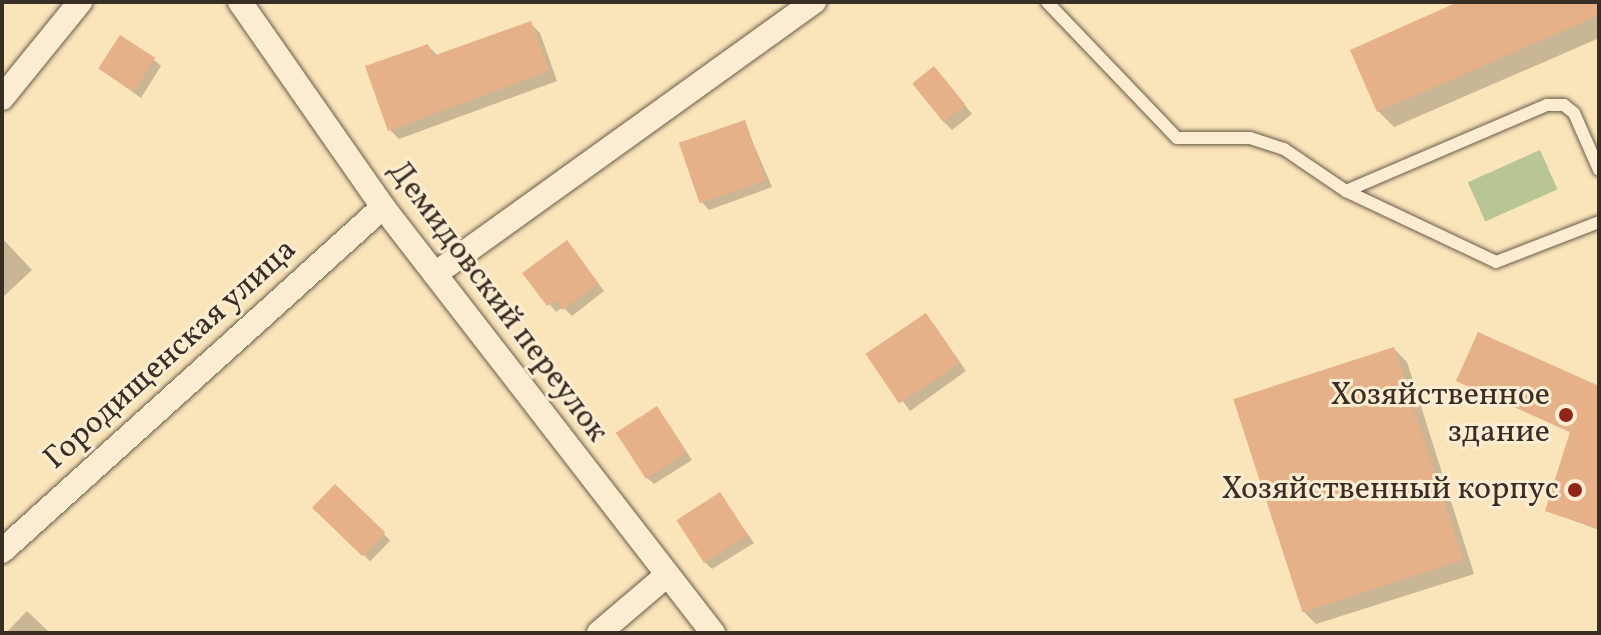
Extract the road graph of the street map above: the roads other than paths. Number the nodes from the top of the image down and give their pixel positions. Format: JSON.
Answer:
{"nodes":[{"id":1,"x":240,"y":2,"type":"edge"},
{"id":2,"x":814,"y":2,"type":"edge"},
{"id":3,"x":1047,"y":2,"type":"edge"},
{"id":4,"x":71,"y":6,"type":"edge"},
{"id":5,"x":2,"y":98,"type":"edge"},
{"id":6,"x":1599,"y":170,"type":"edge"},
{"id":7,"x":1346,"y":191,"type":"junction"},
{"id":8,"x":383,"y":207,"type":"junction"},
{"id":9,"x":1599,"y":222,"type":"edge"},
{"id":10,"x":435,"y":274,"type":"junction"},
{"id":11,"x":2,"y":551,"type":"edge"},
{"id":12,"x":666,"y":576,"type":"junction"},
{"id":13,"x":599,"y":633,"type":"edge"},
{"id":14,"x":713,"y":633,"type":"edge"}],
"edges":[{"from":1,"to":8,"type":"street","name":"Демидовский переулок"},
{"from":2,"to":10,"type":"street"},
{"from":3,"to":7,"type":"lane"},
{"from":4,"to":5,"type":"street"},
{"from":6,"to":7,"type":"lane"},
{"from":7,"to":9,"type":"lane"},
{"from":8,"to":10,"type":"street","name":"Демидовский переулок"},
{"from":8,"to":11,"type":"street","name":"Городищенская улица"},
{"from":10,"to":12,"type":"street","name":"Демидовский переулок"},
{"from":12,"to":13,"type":"street"},
{"from":12,"to":14,"type":"street","name":"Демидовский переулок"}]}
